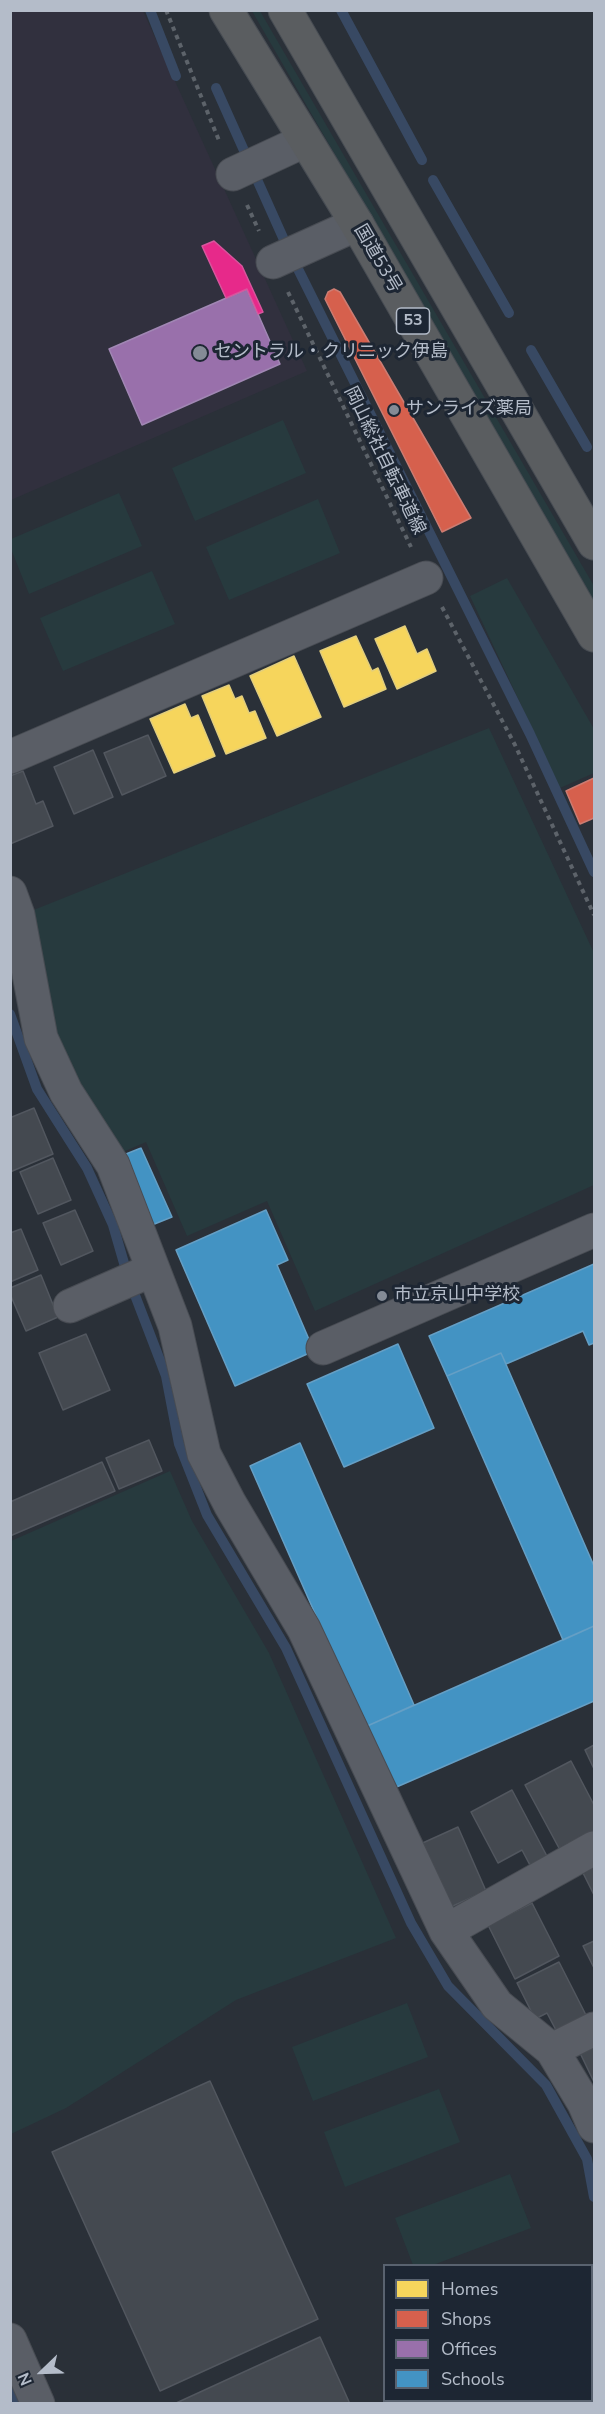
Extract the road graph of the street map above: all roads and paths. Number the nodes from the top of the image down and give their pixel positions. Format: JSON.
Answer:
{"nodes":[{"id":1,"x":166,"y":10,"type":"edge"},
{"id":2,"x":226,"y":10,"type":"edge"},
{"id":3,"x":285,"y":10,"type":"edge"},
{"id":4,"x":304,"y":141,"type":"junction"},
{"id":5,"x":245,"y":169,"type":"junction"},
{"id":6,"x":357,"y":224,"type":"junction"},
{"id":7,"x":286,"y":256,"type":"junction"},
{"id":8,"x":594,"y":543,"type":"edge"},
{"id":9,"x":426,"y":578,"type":"junction"},
{"id":10,"x":594,"y":635,"type":"edge"},
{"id":11,"x":10,"y":757,"type":"edge"},
{"id":12,"x":10,"y":893,"type":"edge"},
{"id":13,"x":594,"y":915,"type":"edge"},
{"id":14,"x":594,"y":1230,"type":"edge"},
{"id":15,"x":138,"y":1276,"type":"junction"},
{"id":16,"x":70,"y":1306,"type":"dead end"},
{"id":17,"x":323,"y":1348,"type":"dead end"},
{"id":18,"x":594,"y":1848,"type":"edge"},
{"id":19,"x":446,"y":1930,"type":"junction"},
{"id":20,"x":594,"y":2029,"type":"edge"},
{"id":21,"x":552,"y":2050,"type":"junction"},
{"id":22,"x":594,"y":2126,"type":"edge"},
{"id":23,"x":10,"y":2340,"type":"edge"},
{"id":24,"x":38,"y":2403,"type":"edge"}],
"edges":[{"from":1,"to":5,"type":"path","name":"岡山総社自転車道線"},
{"from":2,"to":4,"type":"highway","name":"国道53号","number":"53"},
{"from":3,"to":8,"type":"highway","number":"53"},
{"from":4,"to":5,"type":"street"},
{"from":4,"to":6,"type":"highway","name":"国道53号","number":"53"},
{"from":5,"to":7,"type":"path","name":"岡山総社自転車道線"},
{"from":6,"to":7,"type":"street"},
{"from":6,"to":10,"type":"highway","name":"国道53号","number":"53"},
{"from":7,"to":9,"type":"path","name":"岡山総社自転車道線"},
{"from":9,"to":11,"type":"street"},
{"from":9,"to":13,"type":"path","name":"岡山総社自転車道線"},
{"from":12,"to":15,"type":"street"},
{"from":14,"to":17,"type":"street"},
{"from":15,"to":16,"type":"street"},
{"from":15,"to":19,"type":"street"},
{"from":18,"to":19,"type":"street"},
{"from":19,"to":21,"type":"street"},
{"from":20,"to":21,"type":"street"},
{"from":21,"to":22,"type":"street"},
{"from":23,"to":24,"type":"street"}]}
